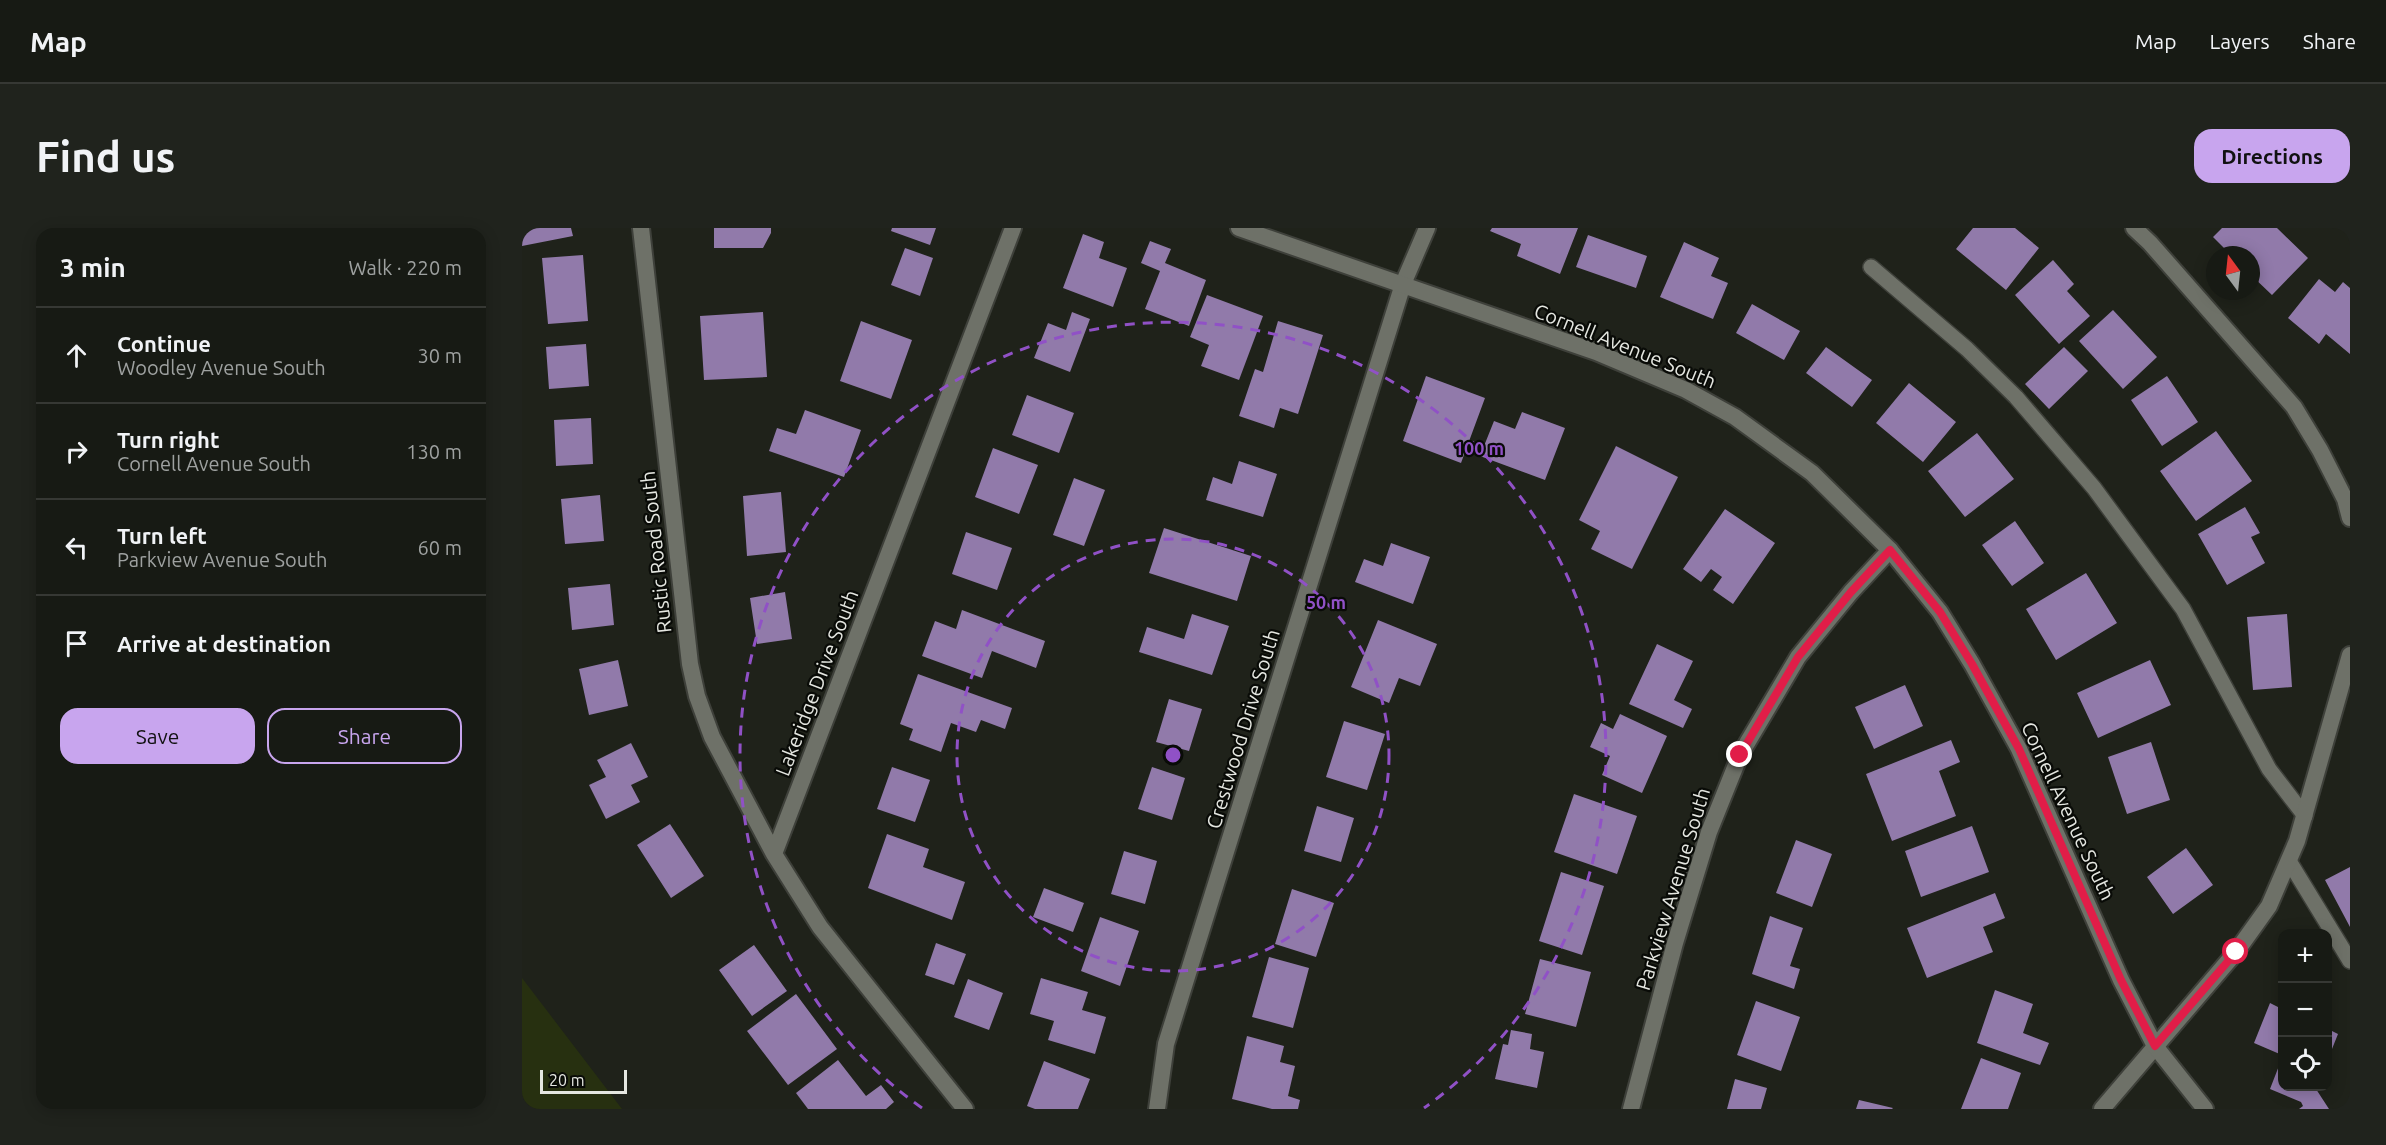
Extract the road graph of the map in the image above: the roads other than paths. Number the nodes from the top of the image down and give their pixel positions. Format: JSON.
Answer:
{"nodes":[{"id":1,"x":641,"y":228,"type":"edge"},
{"id":2,"x":1013,"y":228,"type":"edge"},
{"id":3,"x":1239,"y":228,"type":"edge"},
{"id":4,"x":1427,"y":228,"type":"edge"},
{"id":5,"x":2134,"y":228,"type":"edge"},
{"id":6,"x":1871,"y":267,"type":"dead end"},
{"id":7,"x":1403,"y":284,"type":"junction"},
{"id":8,"x":2350,"y":518,"type":"edge"},
{"id":9,"x":1890,"y":550,"type":"junction"},
{"id":10,"x":2350,"y":655,"type":"edge"},
{"id":11,"x":2305,"y":816,"type":"junction"},
{"id":12,"x":774,"y":854,"type":"junction"},
{"id":13,"x":2289,"y":861,"type":"junction"},
{"id":14,"x":2350,"y":961,"type":"edge"},
{"id":15,"x":2155,"y":1046,"type":"junction"},
{"id":16,"x":965,"y":1109,"type":"edge"},
{"id":17,"x":1157,"y":1109,"type":"edge"},
{"id":18,"x":1631,"y":1109,"type":"edge"},
{"id":19,"x":2102,"y":1109,"type":"edge"},
{"id":20,"x":2205,"y":1109,"type":"edge"}],
"edges":[{"from":1,"to":12,"type":"street","name":"Rustic Road South"},
{"from":2,"to":12,"type":"street","name":"Lakeridge Drive South"},
{"from":3,"to":7,"type":"street","name":"Cornell Avenue South"},
{"from":4,"to":7,"type":"street","name":"Crestwood Drive South"},
{"from":5,"to":8,"type":"street"},
{"from":6,"to":11,"type":"lane"},
{"from":7,"to":9,"type":"street","name":"Cornell Avenue South"},
{"from":7,"to":17,"type":"street","name":"Crestwood Drive South"},
{"from":9,"to":15,"type":"street","name":"Cornell Avenue South"},
{"from":9,"to":18,"type":"street","name":"Parkview Avenue South"},
{"from":10,"to":11,"type":"street"},
{"from":11,"to":13,"type":"street"},
{"from":12,"to":16,"type":"street"},
{"from":13,"to":14,"type":"lane"},
{"from":13,"to":15,"type":"street"},
{"from":15,"to":19,"type":"street"},
{"from":15,"to":20,"type":"street","name":"Cornell Avenue South"}]}
